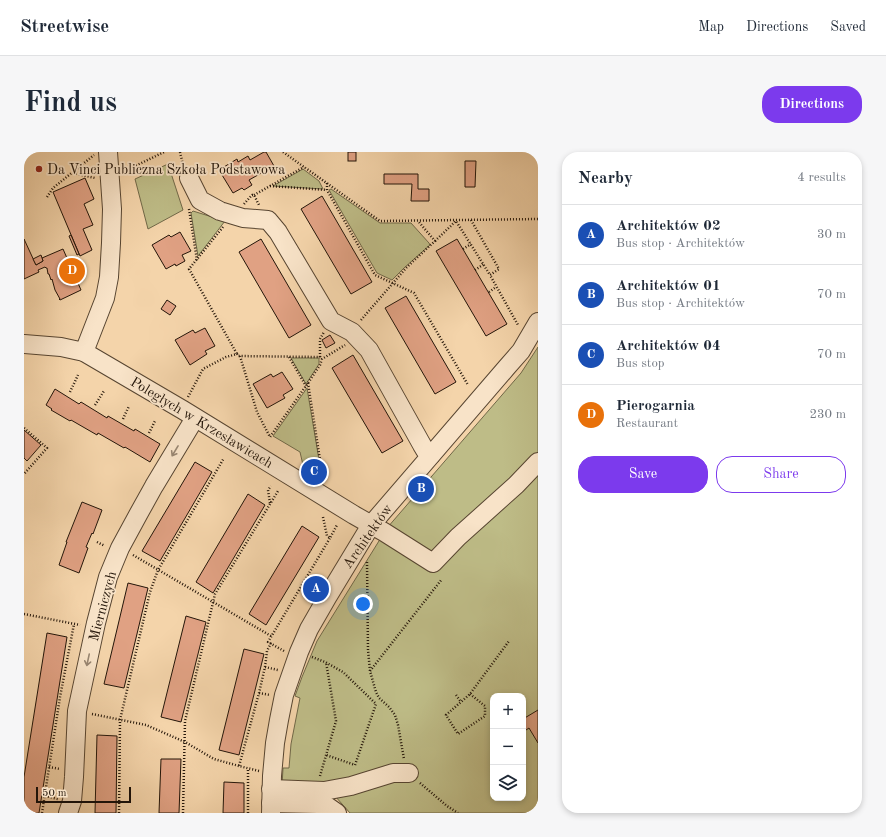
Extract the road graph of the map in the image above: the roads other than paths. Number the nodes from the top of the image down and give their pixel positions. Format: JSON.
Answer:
{"nodes":[{"id":1,"x":108,"y":152,"type":"edge"},
{"id":2,"x":186,"y":170,"type":"road end"},
{"id":3,"x":538,"y":322,"type":"edge"},
{"id":4,"x":24,"y":344,"type":"edge"},
{"id":5,"x":84,"y":352,"type":"junction"},
{"id":6,"x":195,"y":418,"type":"junction"},
{"id":7,"x":432,"y":455,"type":"junction"},
{"id":8,"x":538,"y":462,"type":"edge"},
{"id":9,"x":371,"y":525,"type":"junction"},
{"id":10,"x":408,"y":774,"type":"road end"},
{"id":11,"x":271,"y":802,"type":"edge"},
{"id":12,"x":66,"y":806,"type":"edge"},
{"id":13,"x":337,"y":813,"type":"edge"}],
"edges":[{"from":1,"to":5,"type":"street"},
{"from":2,"to":7,"type":"street"},
{"from":3,"to":7,"type":"street","name":"Architektów"},
{"from":4,"to":5,"type":"street","name":"Poległych w Krzesławicach"},
{"from":5,"to":6,"type":"street","name":"Poległych w Krzesławicach"},
{"from":6,"to":9,"type":"street","name":"Poległych w Krzesławicach"},
{"from":6,"to":12,"type":"street","name":"Mierniczych","one_way":true},
{"from":7,"to":9,"type":"street","name":"Architektów"},
{"from":8,"to":9,"type":"street","name":"Poległych w Krzesławicach"},
{"from":9,"to":11,"type":"street","name":"Architektów"},
{"from":10,"to":11,"type":"street"},
{"from":11,"to":13,"type":"street"}]}
